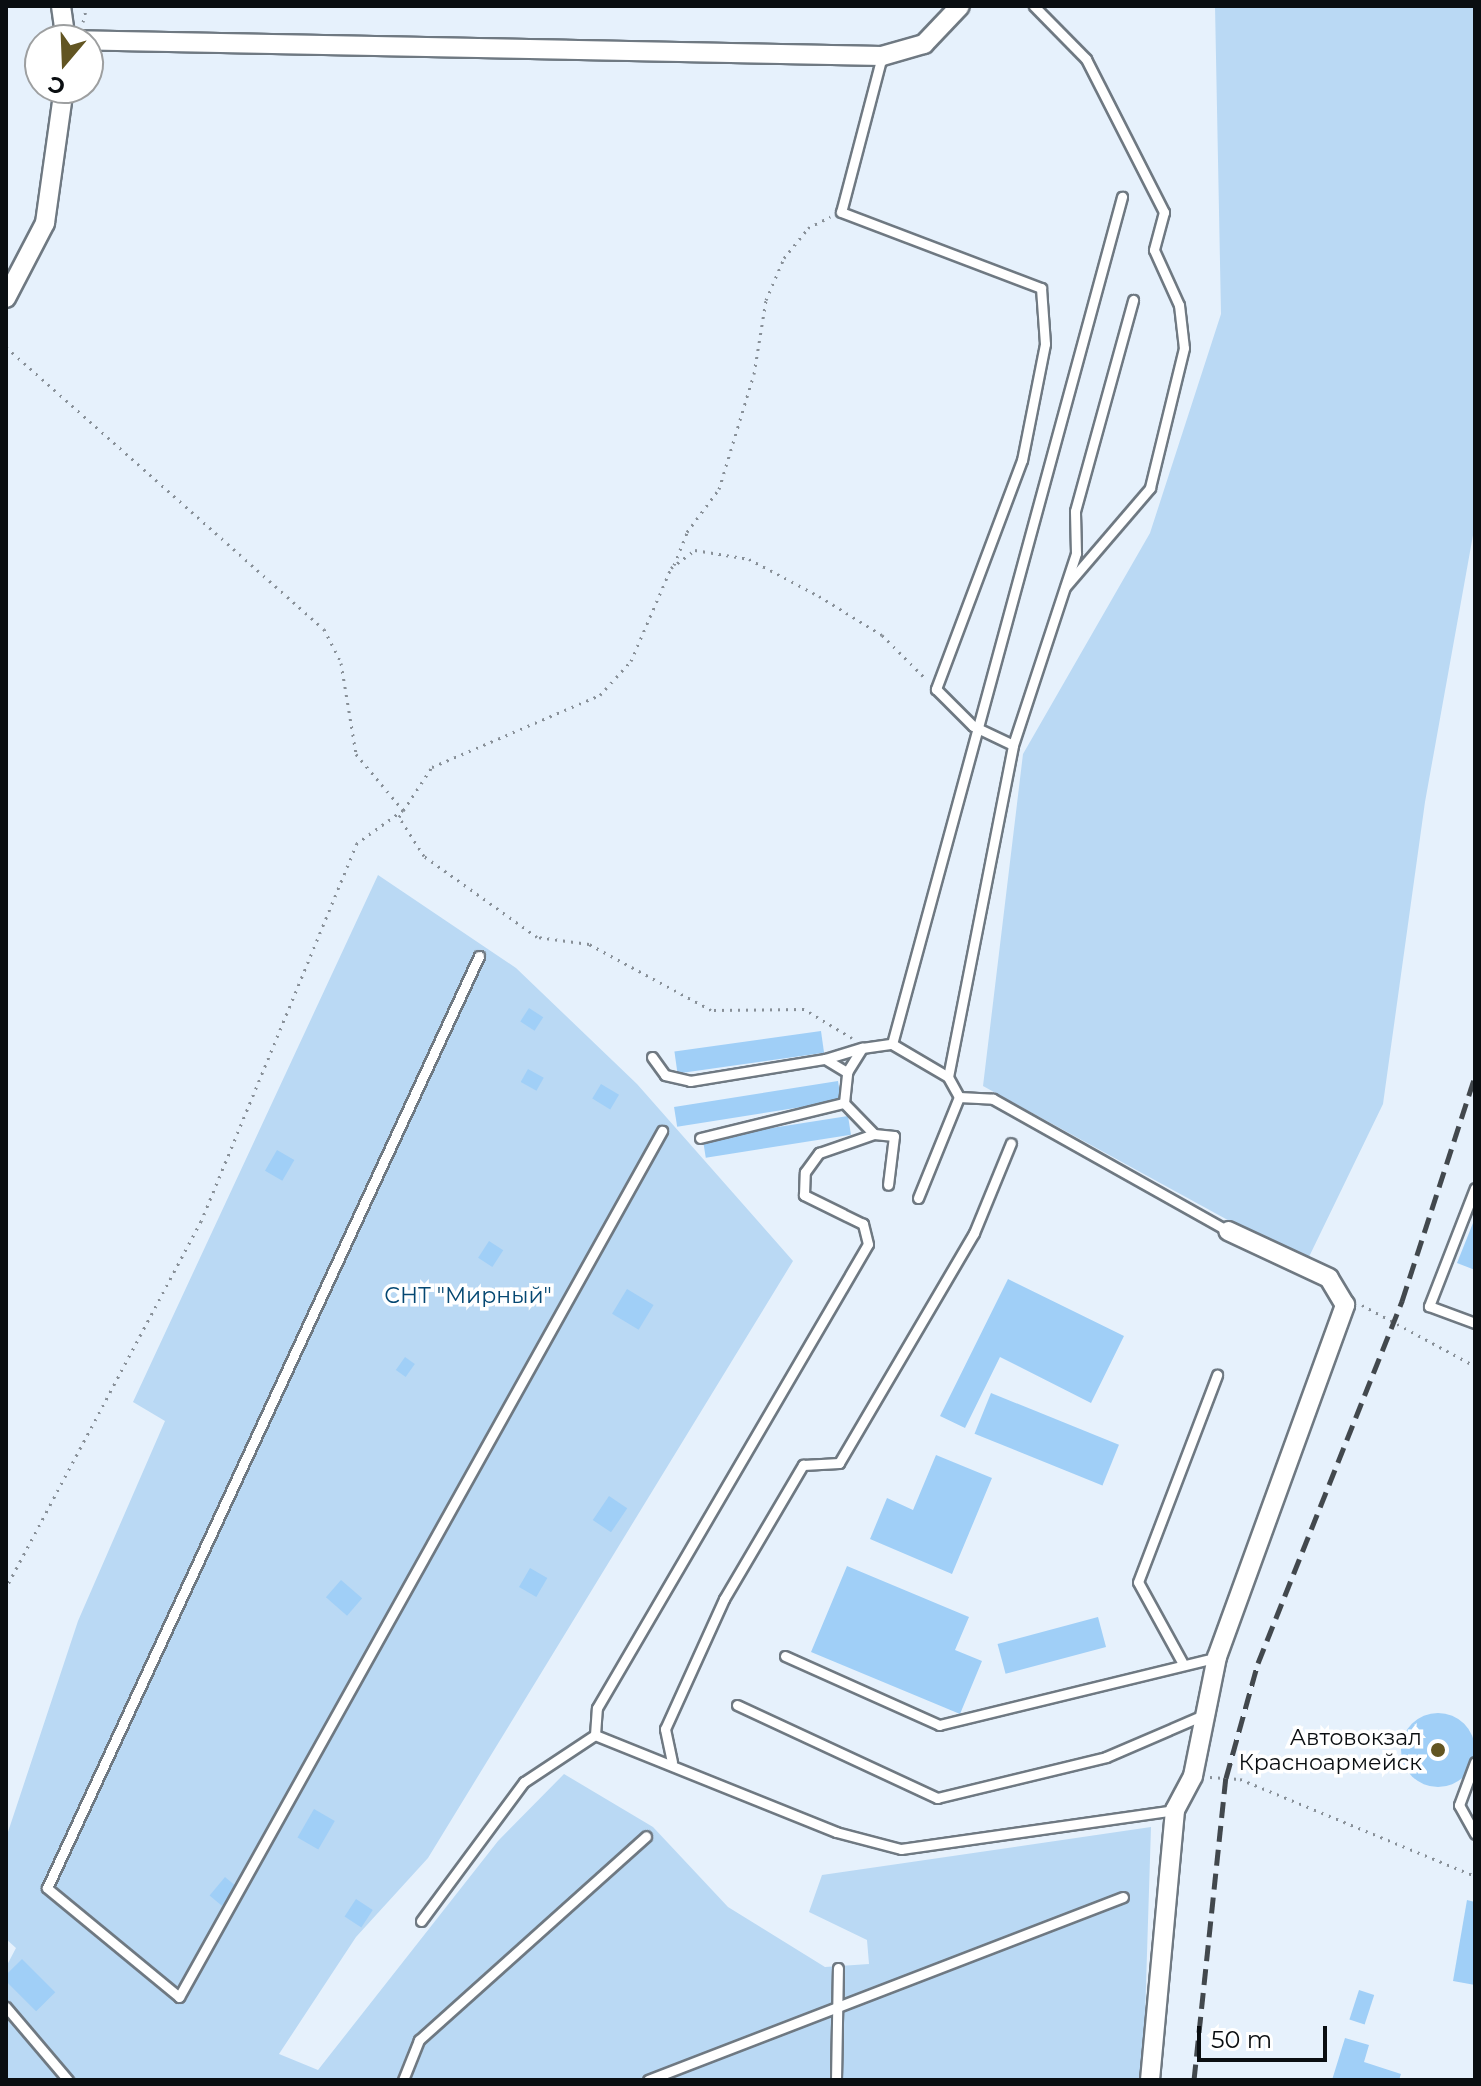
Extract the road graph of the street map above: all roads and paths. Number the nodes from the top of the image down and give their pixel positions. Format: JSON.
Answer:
{"nodes":[{"id":1,"x":960,"y":6,"type":"edge"},
{"id":2,"x":1034,"y":6,"type":"edge"},
{"id":3,"x":104,"y":41,"type":"edge"},
{"id":4,"x":882,"y":56,"type":"junction"},
{"id":5,"x":62,"y":104,"type":"edge"},
{"id":6,"x":1122,"y":197,"type":"dead end"},
{"id":7,"x":841,"y":212,"type":"junction"},
{"id":8,"x":6,"y":298,"type":"edge"},
{"id":9,"x":1133,"y":300,"type":"dead end"},
{"id":10,"x":6,"y":347,"type":"edge"},
{"id":11,"x":674,"y":566,"type":"junction"},
{"id":12,"x":1064,"y":589,"type":"junction"},
{"id":13,"x":936,"y":689,"type":"junction"},
{"id":14,"x":973,"y":726,"type":"junction"},
{"id":15,"x":1013,"y":745,"type":"junction"},
{"id":16,"x":403,"y":810,"type":"junction"},
{"id":17,"x":479,"y":956,"type":"dead end"},
{"id":18,"x":892,"y":1044,"type":"junction"},
{"id":19,"x":862,"y":1048,"type":"junction"},
{"id":20,"x":652,"y":1057,"type":"dead end"},
{"id":21,"x":825,"y":1059,"type":"junction"},
{"id":22,"x":847,"y":1072,"type":"junction"},
{"id":23,"x":948,"y":1077,"type":"junction"},
{"id":24,"x":959,"y":1097,"type":"junction"},
{"id":25,"x":844,"y":1103,"type":"junction"},
{"id":26,"x":662,"y":1131,"type":"dead end"},
{"id":27,"x":874,"y":1134,"type":"junction"},
{"id":28,"x":700,"y":1138,"type":"dead end"},
{"id":29,"x":1011,"y":1143,"type":"dead end"},
{"id":30,"x":888,"y":1185,"type":"dead end"},
{"id":31,"x":1475,"y":1188,"type":"edge"},
{"id":32,"x":918,"y":1198,"type":"dead end"},
{"id":33,"x":1228,"y":1231,"type":"joint"},
{"id":34,"x":1339,"y":1295,"type":"junction"},
{"id":35,"x":1475,"y":1323,"type":"edge"},
{"id":36,"x":1475,"y":1366,"type":"edge"},
{"id":37,"x":1217,"y":1375,"type":"dead end"},
{"id":38,"x":6,"y":1588,"type":"edge"},
{"id":39,"x":785,"y":1656,"type":"dead end"},
{"id":40,"x":1217,"y":1657,"type":"junction"},
{"id":41,"x":1182,"y":1662,"type":"junction"},
{"id":42,"x":737,"y":1705,"type":"dead end"},
{"id":43,"x":1206,"y":1714,"type":"junction"},
{"id":44,"x":595,"y":1735,"type":"junction"},
{"id":45,"x":672,"y":1762,"type":"junction"},
{"id":46,"x":1475,"y":1762,"type":"edge"},
{"id":47,"x":1193,"y":1776,"type":"junction"},
{"id":48,"x":1175,"y":1810,"type":"junction"},
{"id":49,"x":1475,"y":1834,"type":"edge"},
{"id":50,"x":646,"y":1836,"type":"dead end"},
{"id":51,"x":1475,"y":1876,"type":"edge"},
{"id":52,"x":1123,"y":1897,"type":"dead end"},
{"id":53,"x":421,"y":1921,"type":"dead end"},
{"id":54,"x":838,"y":1968,"type":"dead end"},
{"id":55,"x":837,"y":2002,"type":"junction"},
{"id":56,"x":6,"y":2007,"type":"edge"},
{"id":57,"x":68,"y":2080,"type":"edge"},
{"id":58,"x":403,"y":2080,"type":"edge"},
{"id":59,"x":648,"y":2080,"type":"edge"},
{"id":60,"x":836,"y":2080,"type":"edge"},
{"id":61,"x":1150,"y":2080,"type":"edge"}],
"edges":[{"from":1,"to":4,"type":"street"},
{"from":2,"to":12,"type":"lane"},
{"from":3,"to":4,"type":"street"},
{"from":4,"to":7,"type":"lane"},
{"from":5,"to":8,"type":"street"},
{"from":6,"to":14,"type":"lane"},
{"from":7,"to":11,"type":"path"},
{"from":7,"to":13,"type":"lane"},
{"from":9,"to":12,"type":"lane"},
{"from":10,"to":16,"type":"path"},
{"from":11,"to":13,"type":"path"},
{"from":11,"to":16,"type":"path"},
{"from":12,"to":15,"type":"lane"},
{"from":13,"to":14,"type":"lane"},
{"from":14,"to":15,"type":"lane"},
{"from":14,"to":18,"type":"lane"},
{"from":15,"to":23,"type":"lane"},
{"from":16,"to":19,"type":"path"},
{"from":16,"to":38,"type":"path"},
{"from":17,"to":26,"type":"lane"},
{"from":18,"to":19,"type":"lane"},
{"from":18,"to":23,"type":"lane"},
{"from":19,"to":21,"type":"lane"},
{"from":19,"to":22,"type":"lane"},
{"from":20,"to":21,"type":"lane"},
{"from":21,"to":22,"type":"lane"},
{"from":22,"to":25,"type":"lane"},
{"from":23,"to":24,"type":"lane"},
{"from":24,"to":32,"type":"lane"},
{"from":24,"to":33,"type":"lane"},
{"from":25,"to":27,"type":"lane"},
{"from":25,"to":28,"type":"lane"},
{"from":27,"to":30,"type":"lane"},
{"from":27,"to":44,"type":"lane"},
{"from":29,"to":45,"type":"lane"},
{"from":31,"to":35,"type":"lane"},
{"from":33,"to":34,"type":"street"},
{"from":34,"to":36,"type":"path"},
{"from":34,"to":40,"type":"street"},
{"from":37,"to":41,"type":"lane"},
{"from":39,"to":41,"type":"lane"},
{"from":40,"to":41,"type":"lane"},
{"from":40,"to":43,"type":"street"},
{"from":42,"to":43,"type":"lane"},
{"from":43,"to":47,"type":"street"},
{"from":44,"to":45,"type":"lane"},
{"from":44,"to":53,"type":"lane"},
{"from":45,"to":48,"type":"lane"},
{"from":46,"to":49,"type":"lane"},
{"from":47,"to":48,"type":"street"},
{"from":47,"to":51,"type":"path"},
{"from":48,"to":61,"type":"street"},
{"from":50,"to":58,"type":"lane"},
{"from":52,"to":55,"type":"lane"},
{"from":54,"to":55,"type":"lane"},
{"from":55,"to":59,"type":"lane"},
{"from":55,"to":60,"type":"lane"},
{"from":56,"to":57,"type":"lane"}]}
